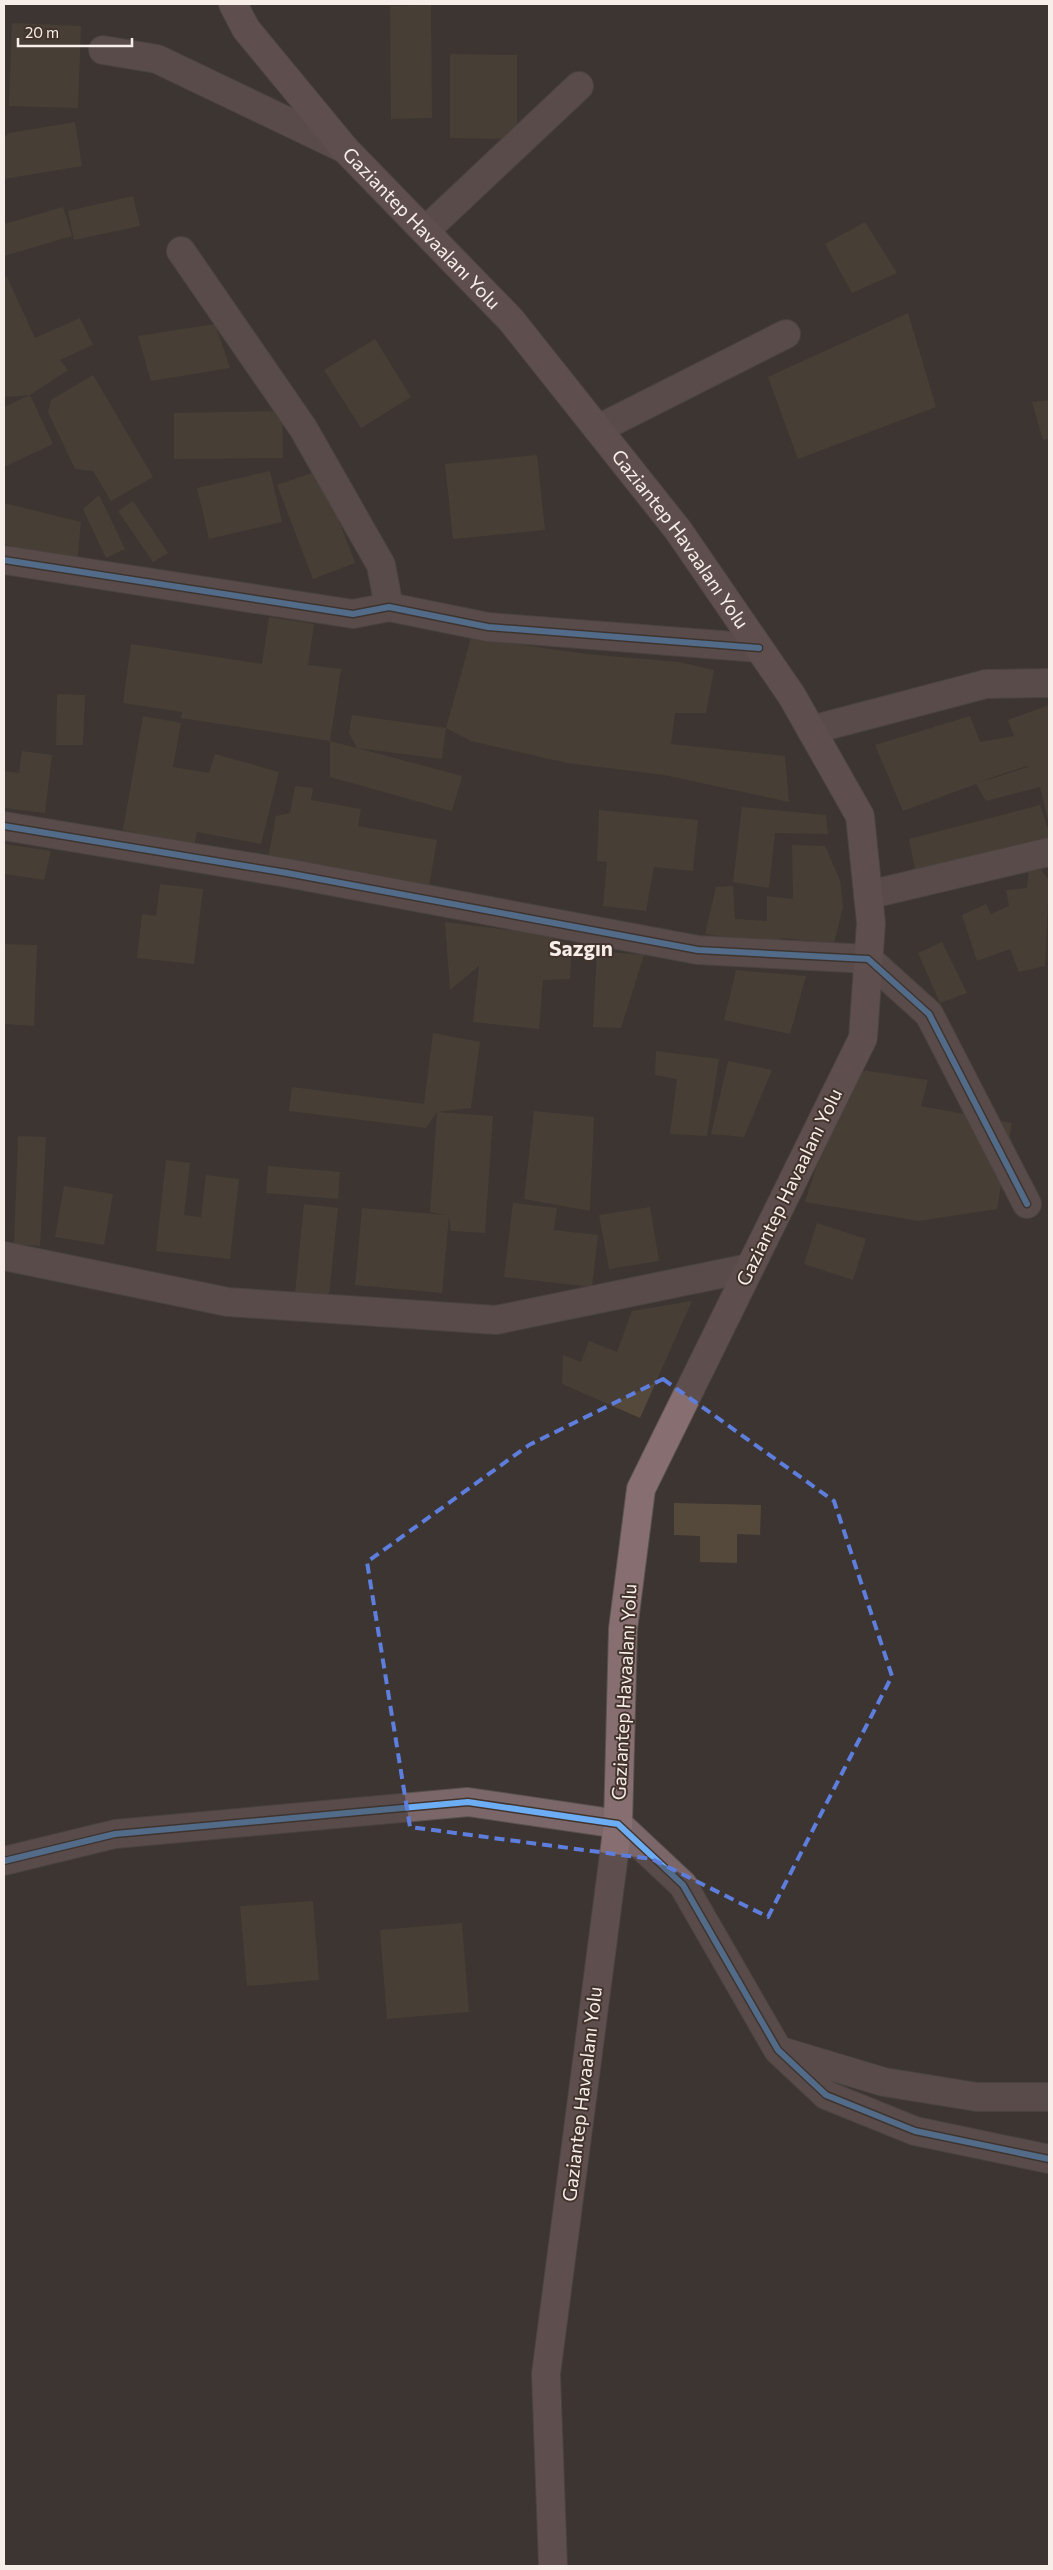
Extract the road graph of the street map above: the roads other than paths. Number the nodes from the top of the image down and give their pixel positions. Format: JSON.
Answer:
{"nodes":[{"id":1,"x":233,"y":4,"type":"edge"},
{"id":2,"x":103,"y":50,"type":"dead end"},
{"id":3,"x":579,"y":86,"type":"dead end"},
{"id":4,"x":345,"y":149,"type":"junction"},
{"id":5,"x":425,"y":231,"type":"junction"},
{"id":6,"x":181,"y":251,"type":"dead end"},
{"id":7,"x":786,"y":334,"type":"dead end"},
{"id":8,"x":598,"y":429,"type":"junction"},
{"id":9,"x":4,"y":560,"type":"edge"},
{"id":10,"x":389,"y":607,"type":"junction"},
{"id":11,"x":759,"y":648,"type":"junction"},
{"id":12,"x":1049,"y":683,"type":"edge"},
{"id":13,"x":811,"y":730,"type":"junction"},
{"id":14,"x":4,"y":826,"type":"edge"},
{"id":15,"x":1049,"y":852,"type":"edge"},
{"id":16,"x":868,"y":895,"type":"junction"},
{"id":17,"x":868,"y":959,"type":"junction"},
{"id":18,"x":1027,"y":1204,"type":"dead end"},
{"id":19,"x":4,"y":1256,"type":"edge"},
{"id":20,"x":750,"y":1268,"type":"junction"},
{"id":21,"x":618,"y":1824,"type":"junction"},
{"id":22,"x":4,"y":1861,"type":"edge"},
{"id":23,"x":778,"y":2050,"type":"junction"},
{"id":24,"x":1049,"y":2097,"type":"edge"},
{"id":25,"x":1049,"y":2159,"type":"edge"},
{"id":26,"x":553,"y":2566,"type":"edge"}],
"edges":[{"from":1,"to":4,"type":"main road","name":"Gaziantep Havaalanı Yolu"},
{"from":2,"to":4,"type":"street"},
{"from":3,"to":5,"type":"street"},
{"from":4,"to":5,"type":"main road","name":"Gaziantep Havaalanı Yolu"},
{"from":5,"to":8,"type":"main road","name":"Gaziantep Havaalanı Yolu"},
{"from":6,"to":10,"type":"street"},
{"from":7,"to":8,"type":"street"},
{"from":8,"to":11,"type":"main road","name":"Gaziantep Havaalanı Yolu"},
{"from":9,"to":10,"type":"street"},
{"from":10,"to":11,"type":"street"},
{"from":11,"to":13,"type":"main road","name":"Gaziantep Havaalanı Yolu"},
{"from":12,"to":13,"type":"street"},
{"from":13,"to":16,"type":"main road","name":"Gaziantep Havaalanı Yolu"},
{"from":14,"to":17,"type":"street"},
{"from":15,"to":16,"type":"street"},
{"from":16,"to":17,"type":"main road","name":"Gaziantep Havaalanı Yolu"},
{"from":17,"to":18,"type":"street"},
{"from":17,"to":20,"type":"main road","name":"Gaziantep Havaalanı Yolu"},
{"from":19,"to":20,"type":"street"},
{"from":20,"to":21,"type":"main road","name":"Gaziantep Havaalanı Yolu"},
{"from":21,"to":22,"type":"street"},
{"from":21,"to":23,"type":"street"},
{"from":21,"to":26,"type":"main road","name":"Gaziantep Havaalanı Yolu"},
{"from":23,"to":24,"type":"street"},
{"from":23,"to":25,"type":"street"}]}
